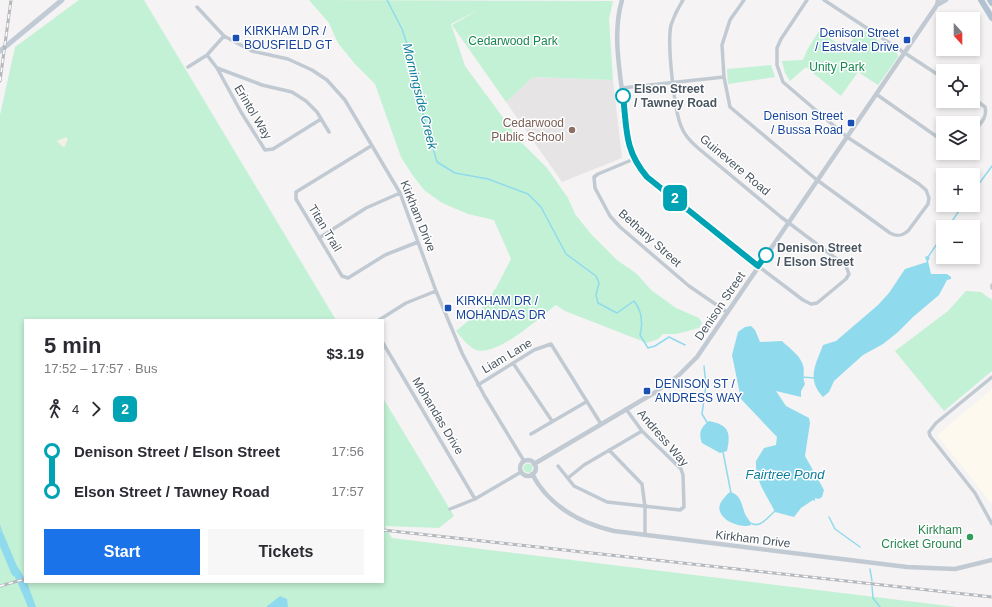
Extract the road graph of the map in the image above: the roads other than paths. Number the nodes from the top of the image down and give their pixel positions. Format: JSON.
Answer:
{"nodes":[{"id":1,"x":62,"y":0,"type":"edge"},
{"id":2,"x":622,"y":0,"type":"edge"},
{"id":3,"x":683,"y":0,"type":"edge"},
{"id":4,"x":744,"y":0,"type":"edge"},
{"id":5,"x":807,"y":0,"type":"edge"},
{"id":6,"x":824,"y":0,"type":"edge"},
{"id":7,"x":946,"y":0,"type":"edge"},
{"id":8,"x":981,"y":0,"type":"edge"},
{"id":9,"x":990,"y":0,"type":"edge"},
{"id":10,"x":938,"y":2,"type":"edge"},
{"id":11,"x":992,"y":3,"type":"edge"},
{"id":12,"x":197,"y":7,"type":"dead end"},
{"id":13,"x":992,"y":18,"type":"edge"},
{"id":14,"x":224,"y":36,"type":"junction"},
{"id":15,"x":0,"y":51,"type":"edge"},
{"id":16,"x":904,"y":53,"type":"junction"},
{"id":17,"x":207,"y":55,"type":"junction"},
{"id":18,"x":188,"y":68,"type":"dead end"},
{"id":19,"x":217,"y":68,"type":"junction"},
{"id":20,"x":936,"y":74,"type":"edge"},
{"id":21,"x":724,"y":77,"type":"junction"},
{"id":22,"x":674,"y":82,"type":"junction"},
{"id":23,"x":622,"y":88,"type":"junction"},
{"id":24,"x":876,"y":94,"type":"junction"},
{"id":25,"x":980,"y":103,"type":"edge"},
{"id":26,"x":321,"y":119,"type":"junction"},
{"id":27,"x":980,"y":124,"type":"edge"},
{"id":28,"x":329,"y":132,"type":"dead end"},
{"id":29,"x":936,"y":136,"type":"edge"},
{"id":30,"x":847,"y":137,"type":"junction"},
{"id":31,"x":371,"y":146,"type":"junction"},
{"id":32,"x":634,"y":159,"type":"junction"},
{"id":33,"x":817,"y":180,"type":"junction"},
{"id":34,"x":400,"y":193,"type":"junction"},
{"id":35,"x":788,"y":222,"type":"junction"},
{"id":36,"x":319,"y":238,"type":"junction"},
{"id":37,"x":418,"y":242,"type":"junction"},
{"id":38,"x":758,"y":266,"type":"junction"},
{"id":39,"x":992,"y":285,"type":"edge"},
{"id":40,"x":992,"y":288,"type":"edge"},
{"id":41,"x":436,"y":291,"type":"junction"},
{"id":42,"x":728,"y":312,"type":"junction"},
{"id":43,"x":381,"y":319,"type":"edge"},
{"id":44,"x":384,"y":345,"type":"edge"},
{"id":45,"x":513,"y":364,"type":"junction"},
{"id":46,"x":992,"y":377,"type":"edge"},
{"id":47,"x":478,"y":385,"type":"junction"},
{"id":48,"x":586,"y":402,"type":"junction"},
{"id":49,"x":626,"y":409,"type":"junction"},
{"id":50,"x":552,"y":422,"type":"junction"},
{"id":51,"x":601,"y":424,"type":"junction"},
{"id":52,"x":642,"y":431,"type":"junction"},
{"id":53,"x":531,"y":434,"type":"dead end"},
{"id":54,"x":609,"y":450,"type":"junction"},
{"id":55,"x":524,"y":461,"type":"junction"},
{"id":56,"x":534,"y":464,"type":"junction"},
{"id":57,"x":558,"y":466,"type":"dead end"},
{"id":58,"x":521,"y":472,"type":"junction"},
{"id":59,"x":532,"y":474,"type":"junction"},
{"id":60,"x":568,"y":478,"type":"junction"},
{"id":61,"x":475,"y":499,"type":"junction"},
{"id":62,"x":645,"y":507,"type":"junction"},
{"id":63,"x":450,"y":509,"type":"dead end"},
{"id":64,"x":992,"y":524,"type":"edge"},
{"id":65,"x":645,"y":535,"type":"junction"},
{"id":66,"x":992,"y":560,"type":"edge"}],
"edges":[{"from":1,"to":15,"type":"main road"},
{"from":2,"to":23,"type":"street"},
{"from":3,"to":22,"type":"street","name":"Guinevere Road"},
{"from":4,"to":21,"type":"street"},
{"from":5,"to":30,"type":"street"},
{"from":6,"to":16,"type":"street"},
{"from":7,"to":10,"type":"street","name":"Denison Street"},
{"from":8,"to":13,"type":"main road"},
{"from":9,"to":11,"type":"main road"},
{"from":10,"to":16,"type":"street","name":"Denison Street"},
{"from":12,"to":14,"type":"street","name":"Kirkham Drive"},
{"from":14,"to":17,"type":"street"},
{"from":14,"to":31,"type":"street","name":"Kirkham Drive"},
{"from":16,"to":20,"type":"street"},
{"from":16,"to":24,"type":"street","name":"Denison Street"},
{"from":17,"to":18,"type":"street"},
{"from":17,"to":19,"type":"street"},
{"from":19,"to":26,"type":"street"},
{"from":19,"to":26,"type":"street","name":"Erintol Way"},
{"from":21,"to":22,"type":"street"},
{"from":21,"to":33,"type":"street"},
{"from":22,"to":23,"type":"street"},
{"from":22,"to":35,"type":"street","name":"Guinevere Road"},
{"from":23,"to":32,"type":"street"},
{"from":24,"to":29,"type":"street"},
{"from":24,"to":30,"type":"street","name":"Denison Street"},
{"from":25,"to":27,"type":"street"},
{"from":26,"to":28,"type":"street"},
{"from":30,"to":33,"type":"street","name":"Denison Street"},
{"from":30,"to":33,"type":"street"},
{"from":31,"to":34,"type":"street","name":"Kirkham Drive"},
{"from":31,"to":36,"type":"street","name":"Titan Trail"},
{"from":32,"to":38,"type":"street"},
{"from":32,"to":42,"type":"street","name":"Bethany Street"},
{"from":33,"to":35,"type":"street","name":"Denison Street"},
{"from":34,"to":36,"type":"street"},
{"from":34,"to":37,"type":"street","name":"Kirkham Drive"},
{"from":35,"to":38,"type":"street","name":"Denison Street"},
{"from":35,"to":38,"type":"street","name":"Guinevere Road"},
{"from":36,"to":37,"type":"street","name":"Titan Trail"},
{"from":37,"to":41,"type":"street","name":"Kirkham Drive"},
{"from":38,"to":42,"type":"street","name":"Denison Street"},
{"from":39,"to":40,"type":"street"},
{"from":41,"to":43,"type":"street"},
{"from":41,"to":47,"type":"street","name":"Kirkham Drive"},
{"from":42,"to":49,"type":"street","name":"Denison Street"},
{"from":44,"to":61,"type":"street","name":"Mohandas Drive"},
{"from":45,"to":47,"type":"street","name":"Liam Lane"},
{"from":45,"to":48,"type":"street","name":"Liam Lane"},
{"from":45,"to":50,"type":"street"},
{"from":46,"to":64,"type":"street"},
{"from":47,"to":55,"type":"street","name":"Kirkham Drive"},
{"from":48,"to":50,"type":"street"},
{"from":48,"to":51,"type":"street"},
{"from":49,"to":51,"type":"street","name":"Denison Street"},
{"from":49,"to":52,"type":"street","name":"Andress Way"},
{"from":50,"to":53,"type":"street"},
{"from":51,"to":56,"type":"street","name":"Denison Street"},
{"from":52,"to":54,"type":"street"},
{"from":52,"to":62,"type":"street","name":"Andress Way"},
{"from":54,"to":60,"type":"street"},
{"from":54,"to":62,"type":"street"},
{"from":55,"to":56,"type":"street"},
{"from":55,"to":58,"type":"street"},
{"from":56,"to":59,"type":"street"},
{"from":57,"to":60,"type":"street","name":"Andress Way"},
{"from":58,"to":59,"type":"street"},
{"from":58,"to":61,"type":"street"},
{"from":59,"to":65,"type":"street","name":"Kirkham Drive"},
{"from":60,"to":62,"type":"street","name":"Andress Way"},
{"from":61,"to":63,"type":"street"},
{"from":62,"to":65,"type":"street"},
{"from":65,"to":66,"type":"street","name":"Kirkham Drive"}]}
